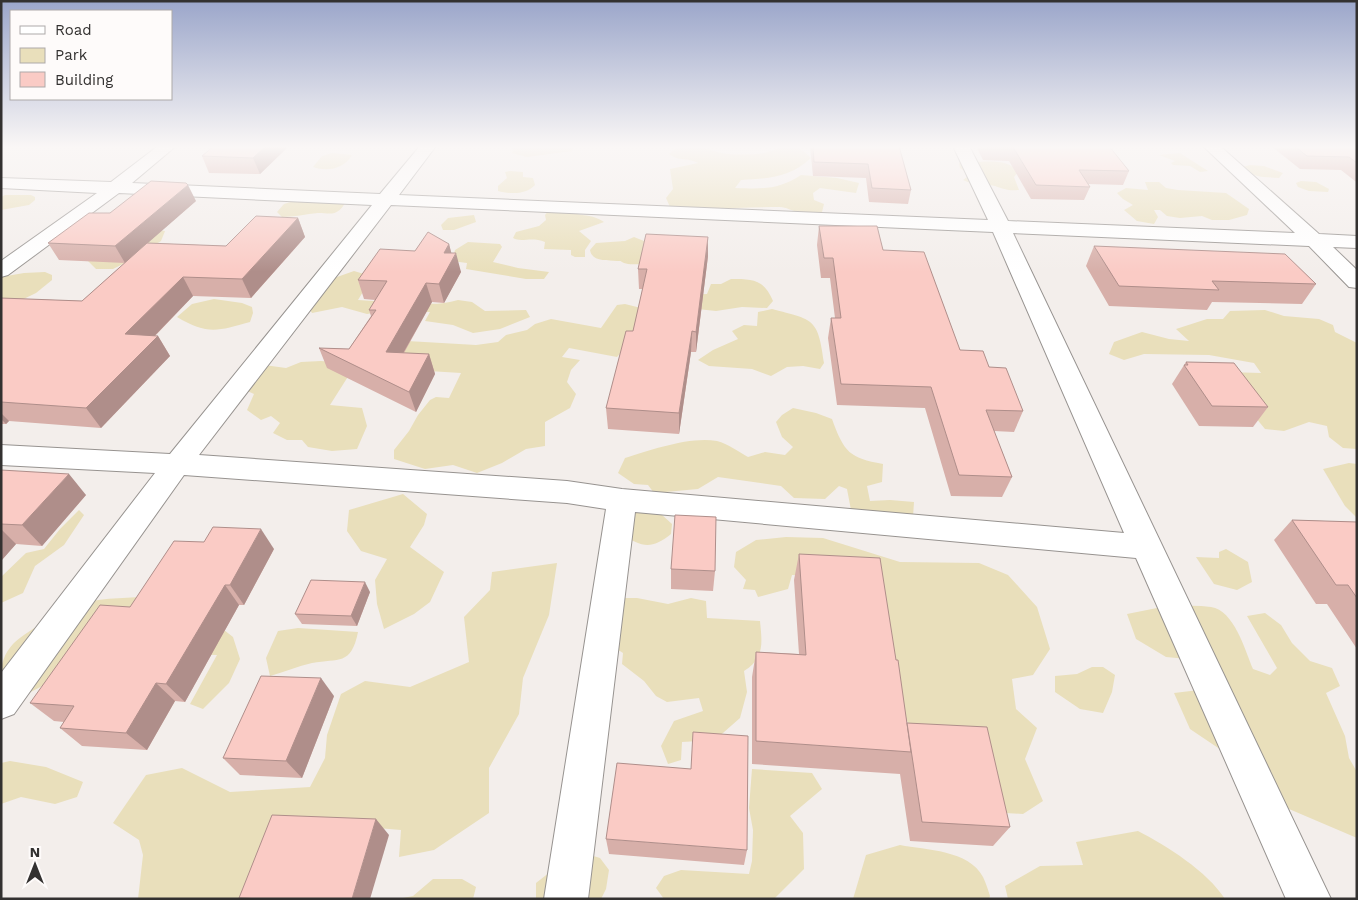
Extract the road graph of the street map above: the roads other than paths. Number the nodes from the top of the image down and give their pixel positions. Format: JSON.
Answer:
{"nodes":[{"id":1,"x":115,"y":188,"type":"edge"},
{"id":2,"x":139,"y":188,"type":"edge"},
{"id":3,"x":396,"y":188,"type":"edge"},
{"id":4,"x":982,"y":188,"type":"edge"},
{"id":5,"x":1257,"y":188,"type":"edge"},
{"id":6,"x":387,"y":199,"type":"junction"},
{"id":7,"x":1001,"y":227,"type":"junction"},
{"id":8,"x":1315,"y":241,"type":"junction"},
{"id":9,"x":1357,"y":242,"type":"edge"},
{"id":10,"x":1,"y":271,"type":"edge"},
{"id":11,"x":1357,"y":282,"type":"edge"},
{"id":12,"x":1,"y":455,"type":"edge"},
{"id":13,"x":177,"y":464,"type":"junction"},
{"id":14,"x":622,"y":500,"type":"junction"},
{"id":15,"x":1146,"y":547,"type":"junction"},
{"id":16,"x":1,"y":702,"type":"edge"},
{"id":17,"x":566,"y":899,"type":"edge"},
{"id":18,"x":1309,"y":899,"type":"edge"}],
"edges":[{"from":1,"to":10,"type":"street"},
{"from":2,"to":6,"type":"street"},
{"from":3,"to":6,"type":"street"},
{"from":4,"to":7,"type":"street"},
{"from":5,"to":8,"type":"street"},
{"from":6,"to":7,"type":"street"},
{"from":6,"to":13,"type":"street"},
{"from":7,"to":8,"type":"street"},
{"from":7,"to":15,"type":"street"},
{"from":8,"to":9,"type":"street"},
{"from":8,"to":11,"type":"street"},
{"from":12,"to":13,"type":"street"},
{"from":13,"to":14,"type":"street"},
{"from":13,"to":16,"type":"street"},
{"from":14,"to":15,"type":"street"},
{"from":14,"to":17,"type":"street"},
{"from":15,"to":18,"type":"street"}]}
